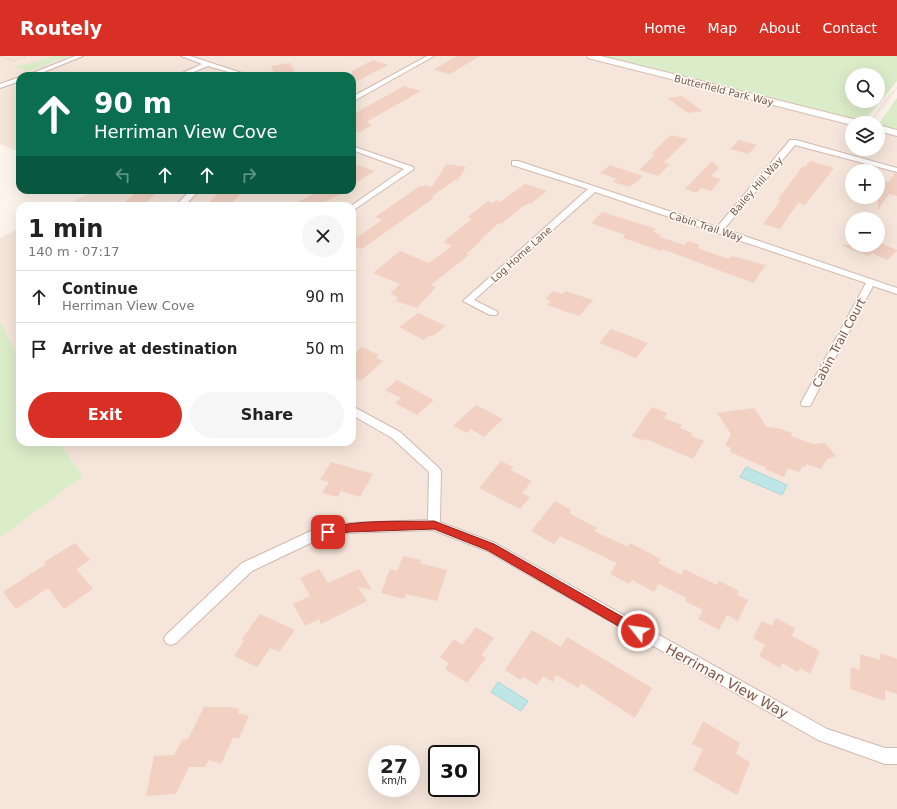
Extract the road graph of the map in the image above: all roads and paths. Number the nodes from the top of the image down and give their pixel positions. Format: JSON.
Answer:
{"nodes":[{"id":1,"x":0,"y":56,"type":"edge"},
{"id":2,"x":26,"y":56,"type":"edge"},
{"id":3,"x":80,"y":56,"type":"edge"},
{"id":4,"x":184,"y":56,"type":"edge"},
{"id":5,"x":431,"y":56,"type":"edge"},
{"id":6,"x":591,"y":56,"type":"edge"},
{"id":7,"x":207,"y":64,"type":"junction"},
{"id":8,"x":38,"y":72,"type":"edge"},
{"id":9,"x":188,"y":72,"type":"edge"},
{"id":10,"x":234,"y":72,"type":"edge"},
{"id":11,"x":16,"y":80,"type":"edge"},
{"id":12,"x":0,"y":86,"type":"edge"},
{"id":13,"x":897,"y":86,"type":"edge"},
{"id":14,"x":356,"y":98,"type":"edge"},
{"id":15,"x":880,"y":116,"type":"edge"},
{"id":16,"x":845,"y":120,"type":"edge"},
{"id":17,"x":885,"y":128,"type":"edge"},
{"id":18,"x":897,"y":133,"type":"edge"},
{"id":19,"x":356,"y":149,"type":"edge"},
{"id":20,"x":515,"y":163,"type":"dead end"},
{"id":21,"x":897,"y":170,"type":"edge"},
{"id":22,"x":593,"y":189,"type":"junction"},
{"id":23,"x":192,"y":194,"type":"edge"},
{"id":24,"x":183,"y":202,"type":"edge"},
{"id":25,"x":356,"y":206,"type":"edge"},
{"id":26,"x":719,"y":230,"type":"junction"},
{"id":27,"x":872,"y":282,"type":"junction"},
{"id":28,"x":897,"y":291,"type":"edge"},
{"id":29,"x":493,"y":313,"type":"dead end"},
{"id":30,"x":806,"y":403,"type":"dead end"},
{"id":31,"x":356,"y":412,"type":"edge"},
{"id":32,"x":434,"y":525,"type":"junction"},
{"id":33,"x":171,"y":639,"type":"dead end"},
{"id":34,"x":897,"y":756,"type":"edge"}],
"edges":[{"from":1,"to":2,"type":"path"},
{"from":3,"to":8,"type":"street"},
{"from":4,"to":7,"type":"street"},
{"from":5,"to":14,"type":"street"},
{"from":6,"to":16,"type":"street","name":"Butterfield Park Way"},
{"from":7,"to":9,"type":"street"},
{"from":7,"to":10,"type":"street"},
{"from":11,"to":12,"type":"street"},
{"from":13,"to":15,"type":"path"},
{"from":17,"to":18,"type":"street"},
{"from":19,"to":25,"type":"street"},
{"from":20,"to":22,"type":"street","name":"Cabin Trail Way"},
{"from":21,"to":26,"type":"street","name":"Bailey Hill Way"},
{"from":22,"to":26,"type":"street","name":"Cabin Trail Way"},
{"from":22,"to":29,"type":"street","name":"Log Home Lane"},
{"from":23,"to":24,"type":"street"},
{"from":26,"to":27,"type":"street","name":"Cabin Trail Way"},
{"from":27,"to":28,"type":"street","name":"Cabin Trail Way"},
{"from":27,"to":30,"type":"street","name":"Cabin Trail Court"},
{"from":31,"to":32,"type":"street"},
{"from":32,"to":33,"type":"street"},
{"from":32,"to":34,"type":"street","name":"Herriman View Way"}]}
